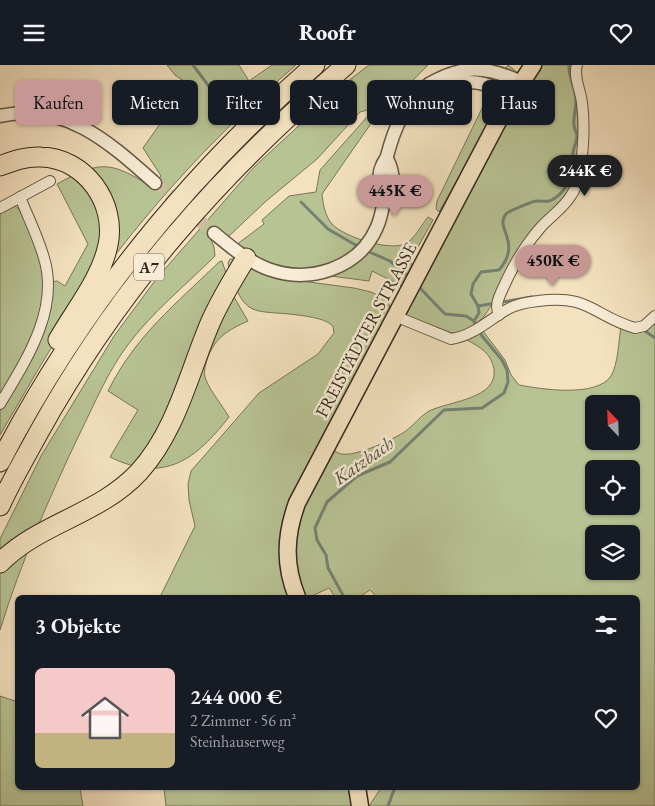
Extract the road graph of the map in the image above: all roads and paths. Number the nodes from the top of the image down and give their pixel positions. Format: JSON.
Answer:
{"nodes":[{"id":1,"x":315,"y":65,"type":"edge"},
{"id":2,"x":346,"y":65,"type":"edge"},
{"id":3,"x":534,"y":65,"type":"edge"},
{"id":4,"x":577,"y":65,"type":"edge"},
{"id":5,"x":434,"y":80,"type":"edge"},
{"id":6,"x":517,"y":80,"type":"edge"},
{"id":7,"x":523,"y":80,"type":"edge"},
{"id":8,"x":0,"y":116,"type":"edge"},
{"id":9,"x":397,"y":125,"type":"edge"},
{"id":10,"x":497,"y":125,"type":"edge"},
{"id":11,"x":0,"y":166,"type":"edge"},
{"id":12,"x":50,"y":181,"type":"dead end"},
{"id":13,"x":155,"y":183,"type":"tunnel mouth"},
{"id":14,"x":20,"y":197,"type":"junction"},
{"id":15,"x":0,"y":208,"type":"edge"},
{"id":16,"x":214,"y":233,"type":"tunnel mouth"},
{"id":17,"x":246,"y":258,"type":"junction"},
{"id":18,"x":498,"y":307,"type":"junction"},
{"id":19,"x":395,"y":316,"type":"junction"},
{"id":20,"x":655,"y":316,"type":"edge"},
{"id":21,"x":38,"y":395,"type":"junction"},
{"id":22,"x":0,"y":404,"type":"edge"},
{"id":23,"x":0,"y":462,"type":"edge"},
{"id":24,"x":0,"y":506,"type":"edge"},
{"id":25,"x":0,"y":563,"type":"edge"},
{"id":26,"x":296,"y":595,"type":"edge"},
{"id":27,"x":358,"y":790,"type":"edge"},
{"id":28,"x":365,"y":790,"type":"edge"},
{"id":29,"x":362,"y":806,"type":"edge"}],
"edges":[{"from":1,"to":21,"type":"highway","number":"A7"},
{"from":2,"to":24,"type":"highway","number":"A7"},
{"from":3,"to":7,"type":"main road","name":"FREISTÄDTER STRASSE"},
{"from":4,"to":18,"type":"street"},
{"from":5,"to":6,"type":"street"},
{"from":8,"to":13,"type":"street"},
{"from":9,"to":17,"type":"street"},
{"from":10,"to":19,"type":"main road","name":"FREISTÄDTER STRASSE"},
{"from":11,"to":21,"type":"highway"},
{"from":12,"to":14,"type":"street"},
{"from":14,"to":15,"type":"street"},
{"from":14,"to":22,"type":"street"},
{"from":16,"to":17,"type":"street"},
{"from":17,"to":25,"type":"highway"},
{"from":18,"to":19,"type":"street"},
{"from":18,"to":20,"type":"street"},
{"from":19,"to":26,"type":"main road","name":"FREISTÄDTER STRASSE"},
{"from":21,"to":23,"type":"highway","number":"A7"},
{"from":27,"to":29,"type":"main road"},
{"from":28,"to":29,"type":"street"}]}
